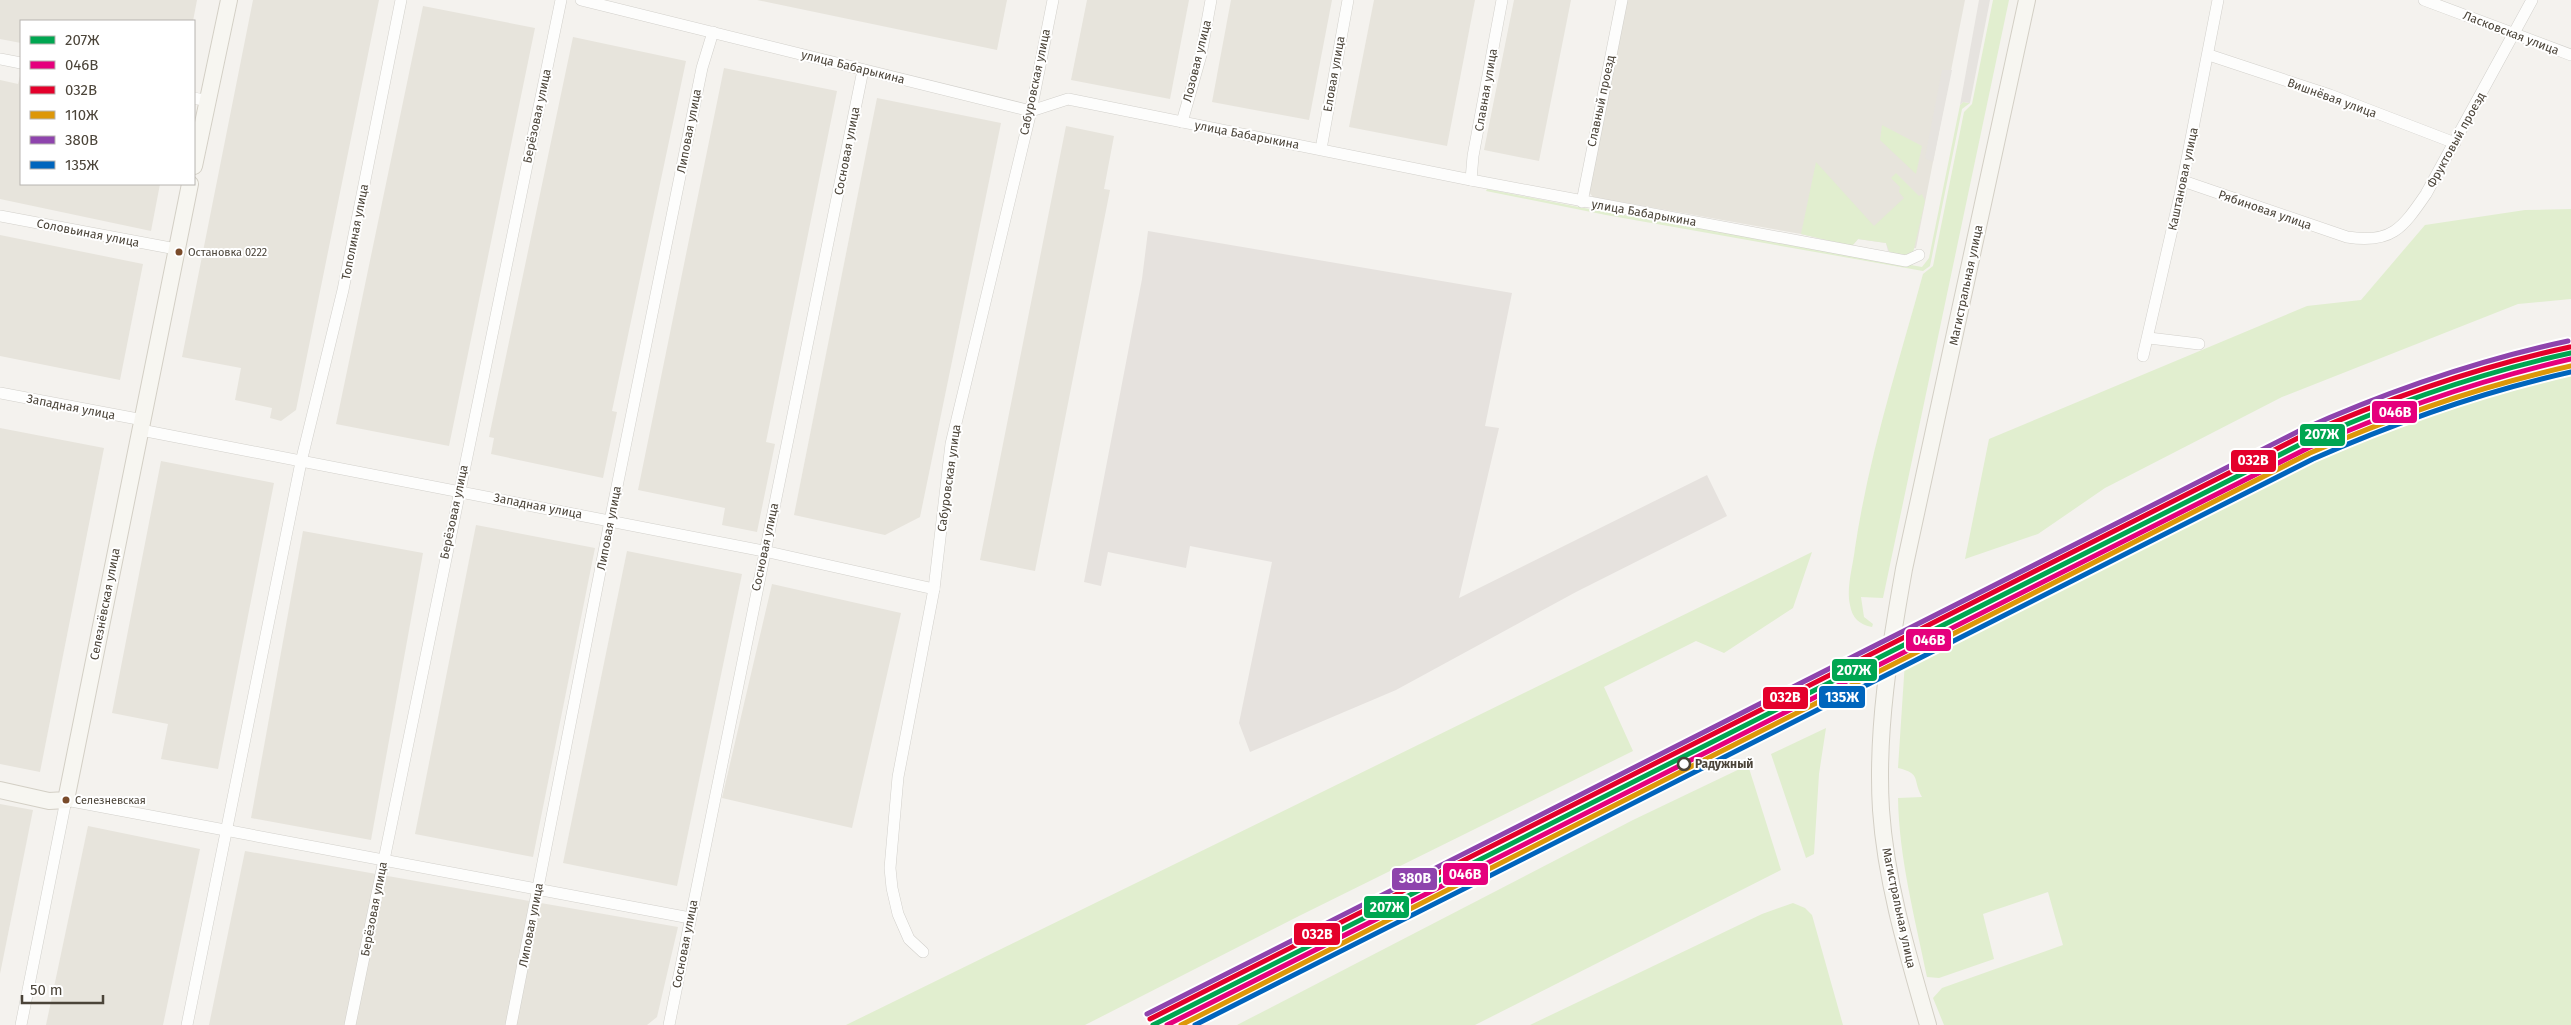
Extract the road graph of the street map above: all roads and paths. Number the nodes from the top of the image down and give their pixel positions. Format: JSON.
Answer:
{"nodes":[{"id":1,"x":229,"y":0,"type":"edge"},
{"id":2,"x":401,"y":0,"type":"edge"},
{"id":3,"x":561,"y":0,"type":"edge"},
{"id":4,"x":581,"y":0,"type":"edge"},
{"id":5,"x":1053,"y":0,"type":"edge"},
{"id":6,"x":1211,"y":0,"type":"edge"},
{"id":7,"x":1348,"y":0,"type":"edge"},
{"id":8,"x":1502,"y":0,"type":"edge"},
{"id":9,"x":1622,"y":0,"type":"edge"},
{"id":10,"x":2027,"y":0,"type":"edge"},
{"id":11,"x":2218,"y":0,"type":"edge"},
{"id":12,"x":2424,"y":0,"type":"edge"},
{"id":13,"x":2532,"y":0,"type":"edge"},
{"id":14,"x":713,"y":32,"type":"junction"},
{"id":15,"x":2514,"y":34,"type":"junction"},
{"id":16,"x":2209,"y":54,"type":"junction"},
{"id":17,"x":2571,"y":55,"type":"edge"},
{"id":18,"x":0,"y":59,"type":"edge"},
{"id":19,"x":20,"y":64,"type":"edge"},
{"id":20,"x":864,"y":70,"type":"junction"},
{"id":21,"x":201,"y":99,"type":"edge"},
{"id":22,"x":1030,"y":111,"type":"junction"},
{"id":23,"x":1182,"y":122,"type":"junction"},
{"id":24,"x":2454,"y":143,"type":"junction"},
{"id":25,"x":1321,"y":149,"type":"junction"},
{"id":26,"x":195,"y":156,"type":"edge"},
{"id":27,"x":1471,"y":180,"type":"junction"},
{"id":28,"x":2183,"y":181,"type":"junction"},
{"id":29,"x":190,"y":185,"type":"edge"},
{"id":30,"x":1582,"y":202,"type":"junction"},
{"id":31,"x":0,"y":216,"type":"edge"},
{"id":32,"x":2347,"y":237,"type":"joint"},
{"id":33,"x":176,"y":249,"type":"junction"},
{"id":34,"x":1919,"y":255,"type":"dead end"},
{"id":35,"x":2149,"y":338,"type":"junction"},
{"id":36,"x":2199,"y":344,"type":"dead end"},
{"id":37,"x":2143,"y":356,"type":"dead end"},
{"id":38,"x":0,"y":393,"type":"edge"},
{"id":39,"x":142,"y":425,"type":"junction"},
{"id":40,"x":301,"y":462,"type":"junction"},
{"id":41,"x":458,"y":490,"type":"junction"},
{"id":42,"x":610,"y":521,"type":"junction"},
{"id":43,"x":764,"y":551,"type":"junction"},
{"id":44,"x":934,"y":589,"type":"junction"},
{"id":45,"x":0,"y":790,"type":"edge"},
{"id":46,"x":66,"y":800,"type":"junction"},
{"id":47,"x":227,"y":830,"type":"junction"},
{"id":48,"x":384,"y":859,"type":"junction"},
{"id":49,"x":538,"y":889,"type":"junction"},
{"id":50,"x":690,"y":918,"type":"junction"},
{"id":51,"x":923,"y":952,"type":"dead end"},
{"id":52,"x":21,"y":1025,"type":"edge"},
{"id":53,"x":187,"y":1025,"type":"edge"},
{"id":54,"x":350,"y":1025,"type":"edge"},
{"id":55,"x":511,"y":1025,"type":"edge"},
{"id":56,"x":669,"y":1025,"type":"edge"},
{"id":57,"x":1928,"y":1025,"type":"edge"}],
"edges":[{"from":1,"to":21,"type":"main road"},
{"from":2,"to":40,"type":"street","name":"Тополиная улица"},
{"from":3,"to":41,"type":"street","name":"Берёзовая улица"},
{"from":4,"to":14,"type":"street","name":"улица Бабарыкина"},
{"from":5,"to":22,"type":"street","name":"Сабуровская улица"},
{"from":6,"to":23,"type":"street","name":"Лозовая улица"},
{"from":7,"to":25,"type":"street","name":"Еловая улица"},
{"from":8,"to":27,"type":"street","name":"Славная улица"},
{"from":9,"to":30,"type":"street","name":"Славный проезд"},
{"from":10,"to":57,"type":"main road","name":"Магистральная улица"},
{"from":11,"to":16,"type":"street","name":"Каштановая улица"},
{"from":12,"to":15,"type":"street","name":"Ласковская улица"},
{"from":13,"to":15,"type":"street","name":"Фруктовый проезд"},
{"from":14,"to":20,"type":"street","name":"улица Бабарыкина"},
{"from":14,"to":42,"type":"street","name":"Липовая улица"},
{"from":15,"to":17,"type":"street","name":"Ласковская улица"},
{"from":15,"to":24,"type":"street","name":"Фруктовый проезд"},
{"from":16,"to":24,"type":"street","name":"Вишнёвая улица"},
{"from":16,"to":28,"type":"street","name":"Каштановая улица"},
{"from":18,"to":19,"type":"street"},
{"from":20,"to":22,"type":"street","name":"улица Бабарыкина"},
{"from":20,"to":43,"type":"street","name":"Сосновая улица"},
{"from":21,"to":26,"type":"main road"},
{"from":22,"to":23,"type":"street","name":"улица Бабарыкина"},
{"from":22,"to":44,"type":"street","name":"Сабуровская улица"},
{"from":23,"to":25,"type":"street","name":"улица Бабарыкина"},
{"from":24,"to":32,"type":"street","name":"Фруктовый проезд"},
{"from":25,"to":27,"type":"street","name":"улица Бабарыкина"},
{"from":27,"to":30,"type":"street","name":"улица Бабарыкина"},
{"from":28,"to":32,"type":"street","name":"Рябиновая улица"},
{"from":28,"to":35,"type":"street","name":"Каштановая улица"},
{"from":29,"to":33,"type":"main road","name":"Селезнёвская улица"},
{"from":30,"to":34,"type":"street","name":"улица Бабарыкина"},
{"from":31,"to":33,"type":"street","name":"Соловьиная улица"},
{"from":33,"to":39,"type":"main road","name":"Селезнёвская улица"},
{"from":35,"to":36,"type":"street"},
{"from":35,"to":37,"type":"street","name":"Каштановая улица"},
{"from":38,"to":39,"type":"street","name":"Западная улица"},
{"from":39,"to":40,"type":"street","name":"Западная улица"},
{"from":39,"to":46,"type":"main road","name":"Селезнёвская улица"},
{"from":40,"to":41,"type":"street","name":"Западная улица"},
{"from":40,"to":47,"type":"street","name":"Тополиная улица"},
{"from":41,"to":42,"type":"street","name":"Западная улица"},
{"from":41,"to":48,"type":"street","name":"Берёзовая улица"},
{"from":42,"to":43,"type":"street","name":"Западная улица"},
{"from":42,"to":49,"type":"street","name":"Липовая улица"},
{"from":43,"to":44,"type":"street","name":"Западная улица"},
{"from":43,"to":50,"type":"street","name":"Сосновая улица"},
{"from":44,"to":51,"type":"street","name":"Сабуровская улица"},
{"from":45,"to":46,"type":"main road"},
{"from":46,"to":47,"type":"street"},
{"from":46,"to":52,"type":"street","name":"Селезнёвская улица"},
{"from":47,"to":48,"type":"street"},
{"from":47,"to":53,"type":"street","name":"Тополиная улица"},
{"from":48,"to":49,"type":"street"},
{"from":48,"to":54,"type":"street","name":"Берёзовая улица"},
{"from":49,"to":50,"type":"street"},
{"from":49,"to":55,"type":"street","name":"Липовая улица"},
{"from":50,"to":56,"type":"street","name":"Сосновая улица"}]}
